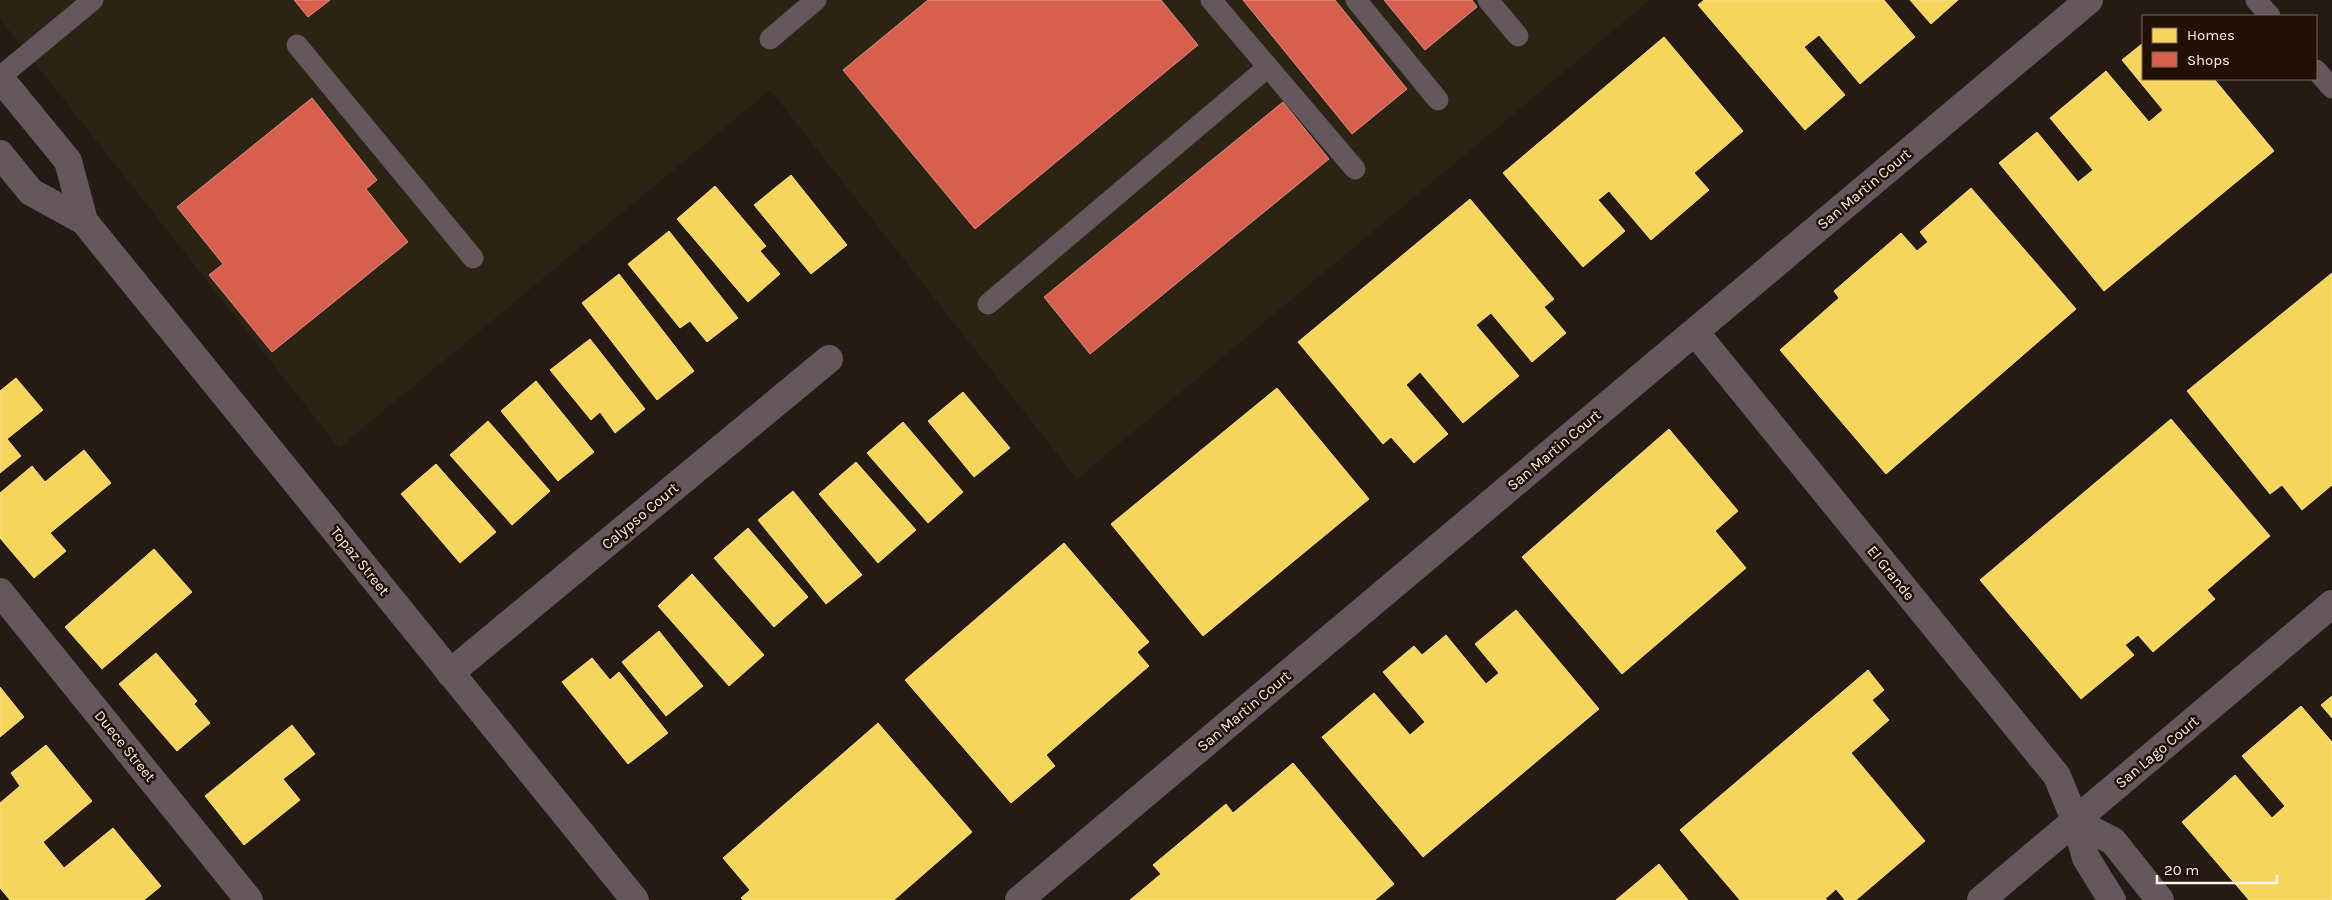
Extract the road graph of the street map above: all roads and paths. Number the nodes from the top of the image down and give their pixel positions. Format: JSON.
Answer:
{"nodes":[{"id":1,"x":93,"y":0,"type":"edge"},
{"id":2,"x":816,"y":0,"type":"edge"},
{"id":3,"x":1211,"y":0,"type":"edge"},
{"id":4,"x":1356,"y":0,"type":"edge"},
{"id":5,"x":1488,"y":0,"type":"edge"},
{"id":6,"x":2089,"y":0,"type":"edge"},
{"id":7,"x":2256,"y":0,"type":"edge"},
{"id":8,"x":2269,"y":15,"type":"edge"},
{"id":9,"x":1518,"y":36,"type":"dead end"},
{"id":10,"x":770,"y":39,"type":"dead end"},
{"id":11,"x":298,"y":45,"type":"dead end"},
{"id":12,"x":1268,"y":68,"type":"junction"},
{"id":13,"x":2317,"y":71,"type":"edge"},
{"id":14,"x":0,"y":78,"type":"edge"},
{"id":15,"x":2332,"y":88,"type":"edge"},
{"id":16,"x":1438,"y":100,"type":"dead end"},
{"id":17,"x":0,"y":154,"type":"edge"},
{"id":18,"x":1355,"y":169,"type":"dead end"},
{"id":19,"x":84,"y":221,"type":"junction"},
{"id":20,"x":474,"y":258,"type":"dead end"},
{"id":21,"x":988,"y":304,"type":"dead end"},
{"id":22,"x":1695,"y":332,"type":"junction"},
{"id":23,"x":829,"y":359,"type":"dead end"},
{"id":24,"x":0,"y":592,"type":"edge"},
{"id":25,"x":2332,"y":604,"type":"edge"},
{"id":26,"x":450,"y":673,"type":"junction"},
{"id":27,"x":2076,"y":822,"type":"junction"},
{"id":28,"x":249,"y":900,"type":"edge"},
{"id":29,"x":635,"y":900,"type":"edge"},
{"id":30,"x":1019,"y":900,"type":"edge"},
{"id":31,"x":1981,"y":900,"type":"edge"},
{"id":32,"x":2112,"y":900,"type":"edge"},
{"id":33,"x":2160,"y":900,"type":"edge"}],
"edges":[{"from":1,"to":14,"type":"lane"},
{"from":2,"to":10,"type":"lane"},
{"from":3,"to":12,"type":"lane"},
{"from":4,"to":16,"type":"lane"},
{"from":5,"to":9,"type":"lane"},
{"from":6,"to":22,"type":"street","name":"San Martin Court"},
{"from":7,"to":8,"type":"lane"},
{"from":11,"to":20,"type":"lane"},
{"from":12,"to":18,"type":"lane"},
{"from":12,"to":21,"type":"lane"},
{"from":13,"to":15,"type":"lane"},
{"from":14,"to":19,"type":"street","name":"Topaz Street"},
{"from":17,"to":19,"type":"street","name":"Topaz Street"},
{"from":19,"to":26,"type":"street","name":"Topaz Street"},
{"from":22,"to":27,"type":"street","name":"El Grande"},
{"from":22,"to":30,"type":"street","name":"San Martin Court"},
{"from":23,"to":26,"type":"street","name":"Calypso Court"},
{"from":24,"to":28,"type":"street","name":"Duece Street"},
{"from":25,"to":27,"type":"street","name":"San Lago Court"},
{"from":26,"to":29,"type":"street","name":"Topaz Street"},
{"from":27,"to":31,"type":"street","name":"San Lago Court"},
{"from":27,"to":32,"type":"street","name":"El Grande"},
{"from":27,"to":33,"type":"street"}]}
